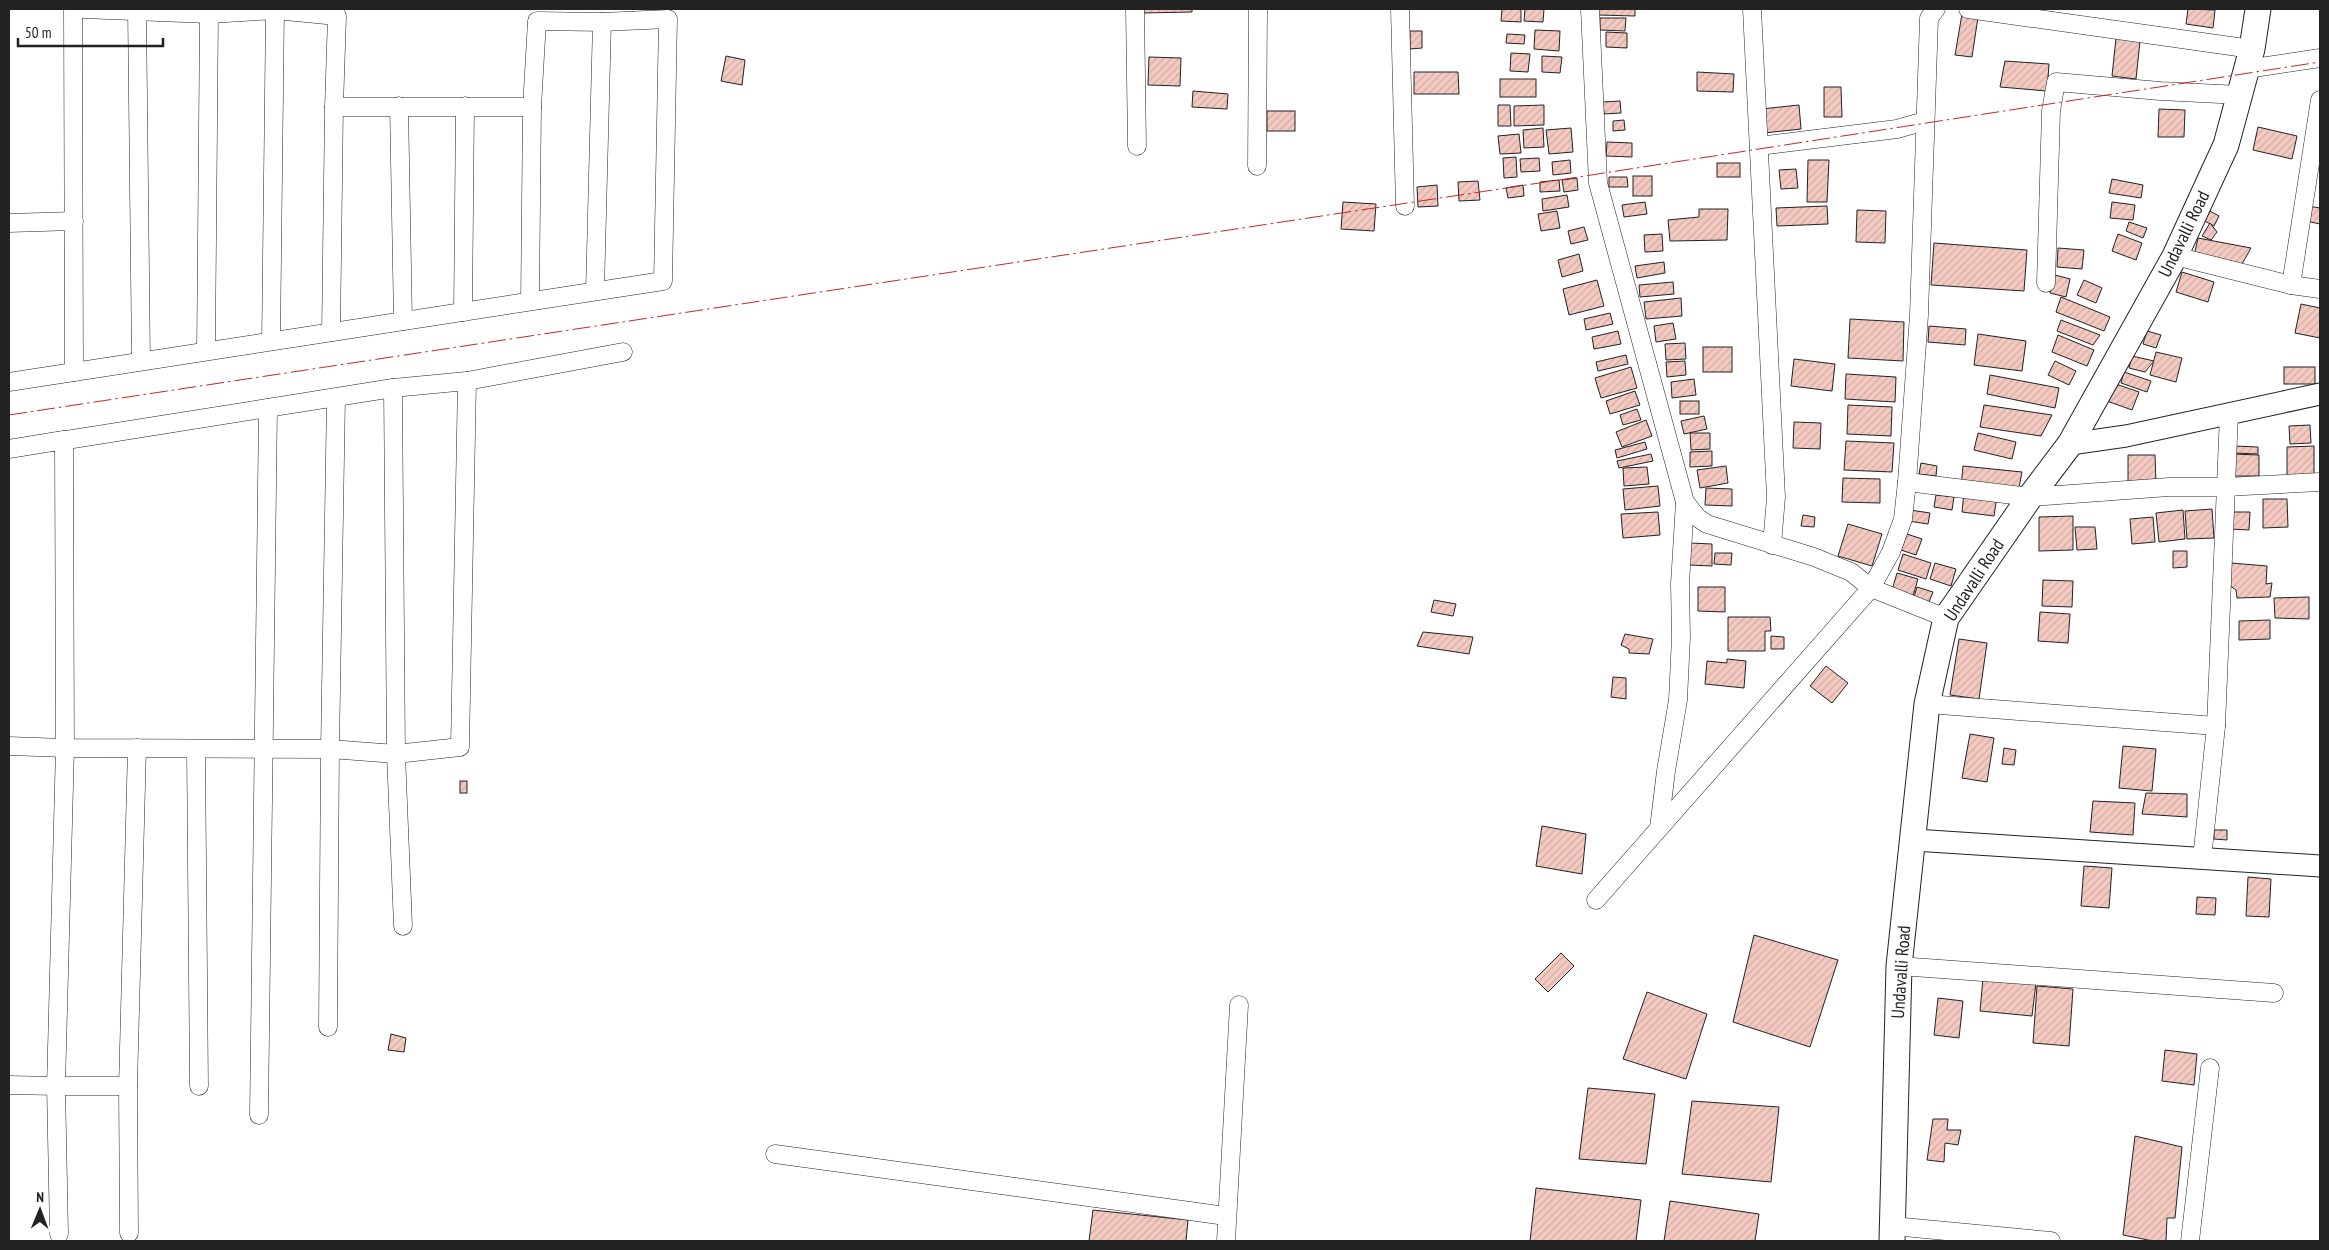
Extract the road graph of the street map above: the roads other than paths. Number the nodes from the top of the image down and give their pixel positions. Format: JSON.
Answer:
{"nodes":[{"id":1,"x":73,"y":9,"type":"edge"},
{"id":2,"x":83,"y":9,"type":"edge"},
{"id":3,"x":1135,"y":9,"type":"edge"},
{"id":4,"x":1258,"y":9,"type":"edge"},
{"id":5,"x":1400,"y":9,"type":"edge"},
{"id":6,"x":1590,"y":9,"type":"edge"},
{"id":7,"x":1752,"y":9,"type":"edge"},
{"id":8,"x":1936,"y":9,"type":"edge"},
{"id":9,"x":1968,"y":9,"type":"edge"},
{"id":10,"x":2258,"y":9,"type":"edge"},
{"id":11,"x":137,"y":10,"type":"edge"},
{"id":12,"x":275,"y":10,"type":"junction"},
{"id":13,"x":209,"y":14,"type":"junction"},
{"id":14,"x":602,"y":22,"type":"junction"},
{"id":15,"x":2320,"y":58,"type":"edge"},
{"id":16,"x":2250,"y":59,"type":"junction"},
{"id":17,"x":2240,"y":95,"type":"junction"},
{"id":18,"x":2320,"y":100,"type":"edge"},
{"id":19,"x":399,"y":106,"type":"junction"},
{"id":20,"x":465,"y":106,"type":"junction"},
{"id":21,"x":334,"y":107,"type":"junction"},
{"id":22,"x":532,"y":107,"type":"junction"},
{"id":23,"x":1925,"y":121,"type":"junction"},
{"id":24,"x":1136,"y":146,"type":"dead end"},
{"id":25,"x":1759,"y":146,"type":"junction"},
{"id":26,"x":1257,"y":166,"type":"dead end"},
{"id":27,"x":1406,"y":206,"type":"dead end"},
{"id":28,"x":74,"y":221,"type":"junction"},
{"id":29,"x":9,"y":223,"type":"edge"},
{"id":30,"x":2175,"y":256,"type":"junction"},
{"id":31,"x":2046,"y":283,"type":"dead end"},
{"id":32,"x":2291,"y":285,"type":"junction"},
{"id":33,"x":2320,"y":289,"type":"edge"},
{"id":34,"x":595,"y":291,"type":"junction"},
{"id":35,"x":530,"y":301,"type":"junction"},
{"id":36,"x":463,"y":312,"type":"junction"},
{"id":37,"x":403,"y":321,"type":"junction"},
{"id":38,"x":331,"y":332,"type":"junction"},
{"id":39,"x":271,"y":341,"type":"junction"},
{"id":40,"x":206,"y":351,"type":"junction"},
{"id":41,"x":623,"y":352,"type":"dead end"},
{"id":42,"x":141,"y":361,"type":"junction"},
{"id":43,"x":74,"y":372,"type":"junction"},
{"id":44,"x":467,"y":381,"type":"junction"},
{"id":45,"x":9,"y":382,"type":"edge"},
{"id":46,"x":393,"y":388,"type":"junction"},
{"id":47,"x":2320,"y":394,"type":"edge"},
{"id":48,"x":336,"y":398,"type":"junction"},
{"id":49,"x":268,"y":408,"type":"junction"},
{"id":50,"x":2229,"y":414,"type":"junction"},
{"id":51,"x":2070,"y":444,"type":"junction"},
{"id":52,"x":1907,"y":482,"type":"junction"},
{"id":53,"x":2320,"y":482,"type":"edge"},
{"id":54,"x":2226,"y":487,"type":"junction"},
{"id":55,"x":2030,"y":497,"type":"junction"},
{"id":56,"x":1685,"y":502,"type":"junction"},
{"id":57,"x":1772,"y":545,"type":"junction"},
{"id":58,"x":1871,"y":588,"type":"junction"},
{"id":59,"x":1946,"y":618,"type":"junction"},
{"id":60,"x":1927,"y":704,"type":"junction"},
{"id":61,"x":2216,"y":726,"type":"junction"},
{"id":62,"x":9,"y":746,"type":"edge"},
{"id":63,"x":65,"y":748,"type":"junction"},
{"id":64,"x":137,"y":748,"type":"junction"},
{"id":65,"x":196,"y":749,"type":"junction"},
{"id":66,"x":263,"y":749,"type":"junction"},
{"id":67,"x":330,"y":749,"type":"junction"},
{"id":68,"x":396,"y":754,"type":"junction"},
{"id":69,"x":1659,"y":828,"type":"junction"},
{"id":70,"x":1914,"y":840,"type":"junction"},
{"id":71,"x":2202,"y":859,"type":"junction"},
{"id":72,"x":2320,"y":866,"type":"edge"},
{"id":73,"x":1596,"y":900,"type":"dead end"},
{"id":74,"x":403,"y":926,"type":"dead end"},
{"id":75,"x":1899,"y":966,"type":"junction"},
{"id":76,"x":2274,"y":993,"type":"dead end"},
{"id":77,"x":1239,"y":1005,"type":"dead end"},
{"id":78,"x":328,"y":1027,"type":"dead end"},
{"id":79,"x":2210,"y":1068,"type":"dead end"},
{"id":80,"x":9,"y":1085,"type":"edge"},
{"id":81,"x":56,"y":1086,"type":"junction"},
{"id":82,"x":128,"y":1086,"type":"junction"},
{"id":83,"x":199,"y":1086,"type":"dead end"},
{"id":84,"x":259,"y":1115,"type":"dead end"},
{"id":85,"x":775,"y":1154,"type":"dead end"},
{"id":86,"x":1226,"y":1216,"type":"junction"},
{"id":87,"x":129,"y":1233,"type":"dead end"},
{"id":88,"x":59,"y":1234,"type":"dead end"},
{"id":89,"x":1893,"y":1234,"type":"edge"},
{"id":90,"x":1226,"y":1241,"type":"edge"},
{"id":91,"x":2051,"y":1241,"type":"edge"},
{"id":92,"x":2190,"y":1241,"type":"edge"}],
"edges":[{"from":1,"to":28,"type":"street"},
{"from":2,"to":11,"type":"street"},
{"from":3,"to":24,"type":"street"},
{"from":4,"to":26,"type":"street"},
{"from":5,"to":27,"type":"street"},
{"from":6,"to":56,"type":"street"},
{"from":7,"to":25,"type":"street"},
{"from":8,"to":23,"type":"street"},
{"from":9,"to":16,"type":"street"},
{"from":10,"to":16,"type":"main road","name":"Undavalli Road"},
{"from":11,"to":13,"type":"street"},
{"from":11,"to":42,"type":"street"},
{"from":12,"to":13,"type":"street"},
{"from":12,"to":21,"type":"street"},
{"from":12,"to":39,"type":"street"},
{"from":13,"to":40,"type":"street"},
{"from":14,"to":22,"type":"street"},
{"from":14,"to":34,"type":"street"},
{"from":14,"to":34,"type":"street"},
{"from":15,"to":16,"type":"street"},
{"from":16,"to":17,"type":"main road","name":"Undavalli Road"},
{"from":17,"to":30,"type":"main road","name":"Undavalli Road"},
{"from":17,"to":31,"type":"street"},
{"from":18,"to":32,"type":"street"},
{"from":19,"to":20,"type":"street"},
{"from":19,"to":21,"type":"street"},
{"from":19,"to":37,"type":"street"},
{"from":20,"to":22,"type":"street"},
{"from":20,"to":36,"type":"street"},
{"from":21,"to":38,"type":"street"},
{"from":22,"to":35,"type":"street"},
{"from":23,"to":25,"type":"street"},
{"from":23,"to":52,"type":"street"},
{"from":25,"to":57,"type":"street"},
{"from":28,"to":29,"type":"street"},
{"from":28,"to":43,"type":"street"},
{"from":30,"to":32,"type":"street"},
{"from":30,"to":51,"type":"main road","name":"Undavalli Road"},
{"from":32,"to":33,"type":"street"},
{"from":34,"to":35,"type":"street"},
{"from":35,"to":36,"type":"street"},
{"from":36,"to":37,"type":"street"},
{"from":37,"to":38,"type":"street"},
{"from":38,"to":39,"type":"street"},
{"from":39,"to":40,"type":"street"},
{"from":40,"to":42,"type":"street"},
{"from":41,"to":44,"type":"street"},
{"from":42,"to":43,"type":"street"},
{"from":43,"to":45,"type":"street"},
{"from":44,"to":46,"type":"street"},
{"from":44,"to":68,"type":"street"},
{"from":46,"to":48,"type":"street"},
{"from":46,"to":68,"type":"street"},
{"from":47,"to":50,"type":"street"},
{"from":48,"to":49,"type":"street"},
{"from":48,"to":67,"type":"street"},
{"from":49,"to":63,"type":"street"},
{"from":49,"to":66,"type":"street"},
{"from":50,"to":51,"type":"street"},
{"from":50,"to":54,"type":"street"},
{"from":51,"to":55,"type":"main road","name":"Undavalli Road"},
{"from":52,"to":55,"type":"street"},
{"from":52,"to":58,"type":"street"},
{"from":53,"to":54,"type":"street"},
{"from":54,"to":55,"type":"street"},
{"from":54,"to":61,"type":"street"},
{"from":55,"to":59,"type":"main road","name":"Undavalli Road"},
{"from":56,"to":57,"type":"street"},
{"from":56,"to":69,"type":"street"},
{"from":57,"to":58,"type":"street"},
{"from":58,"to":59,"type":"street"},
{"from":58,"to":69,"type":"street"},
{"from":59,"to":60,"type":"main road","name":"Undavalli Road"},
{"from":60,"to":61,"type":"street"},
{"from":60,"to":70,"type":"main road","name":"Undavalli Road"},
{"from":61,"to":71,"type":"street"},
{"from":62,"to":63,"type":"street"},
{"from":63,"to":64,"type":"street"},
{"from":63,"to":81,"type":"street"},
{"from":64,"to":65,"type":"street"},
{"from":64,"to":82,"type":"street"},
{"from":65,"to":66,"type":"street"},
{"from":65,"to":83,"type":"street"},
{"from":66,"to":67,"type":"street"},
{"from":66,"to":84,"type":"street"},
{"from":67,"to":68,"type":"street"},
{"from":67,"to":78,"type":"street"},
{"from":68,"to":74,"type":"street"},
{"from":69,"to":73,"type":"street"},
{"from":70,"to":71,"type":"street"},
{"from":70,"to":75,"type":"main road","name":"Undavalli Road"},
{"from":71,"to":72,"type":"street"},
{"from":75,"to":76,"type":"street"},
{"from":75,"to":89,"type":"main road","name":"Undavalli Road"},
{"from":77,"to":86,"type":"street"},
{"from":79,"to":92,"type":"street"},
{"from":80,"to":81,"type":"street"},
{"from":81,"to":82,"type":"street"},
{"from":81,"to":88,"type":"street"},
{"from":82,"to":87,"type":"street"},
{"from":85,"to":86,"type":"street"},
{"from":86,"to":90,"type":"street"},
{"from":89,"to":91,"type":"street"}]}
